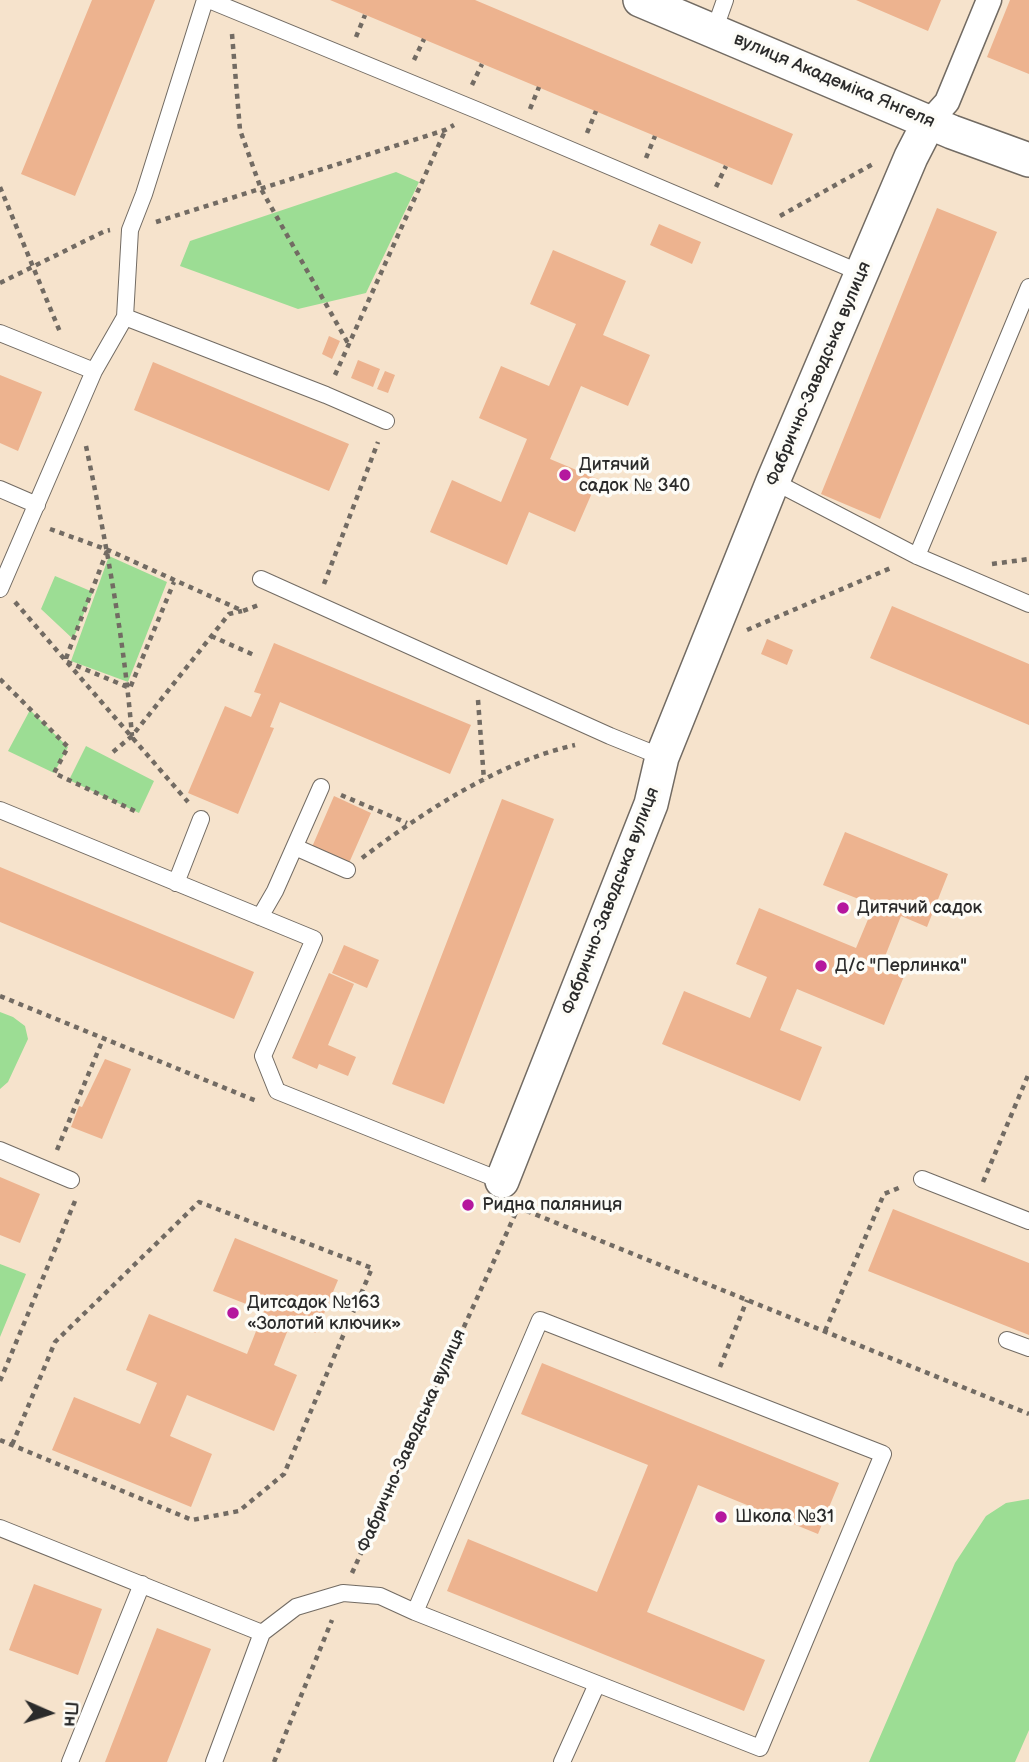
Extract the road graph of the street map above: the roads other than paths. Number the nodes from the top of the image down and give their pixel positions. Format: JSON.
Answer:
{"nodes":[{"id":1,"x":207,"y":0,"type":"edge"},
{"id":2,"x":640,"y":0,"type":"edge"},
{"id":3,"x":989,"y":0,"type":"edge"},
{"id":4,"x":720,"y":15,"type":"edge"},
{"id":5,"x":929,"y":122,"type":"junction"},
{"id":6,"x":1029,"y":160,"type":"edge"},
{"id":7,"x":860,"y":273,"type":"junction"},
{"id":8,"x":1029,"y":287,"type":"edge"},
{"id":9,"x":125,"y":317,"type":"junction"},
{"id":10,"x":1022,"y":321,"type":"edge"},
{"id":11,"x":0,"y":333,"type":"edge"},
{"id":12,"x":94,"y":371,"type":"junction"},
{"id":13,"x":386,"y":421,"type":"road end"},
{"id":14,"x":773,"y":481,"type":"junction"},
{"id":15,"x":0,"y":489,"type":"edge"},
{"id":16,"x":37,"y":505,"type":"junction"},
{"id":17,"x":917,"y":556,"type":"junction"},
{"id":18,"x":4,"y":566,"type":"edge"},
{"id":19,"x":261,"y":579,"type":"dead end"},
{"id":20,"x":1,"y":587,"type":"edge"},
{"id":21,"x":1029,"y":604,"type":"edge"},
{"id":22,"x":662,"y":757,"type":"junction"},
{"id":23,"x":321,"y":787,"type":"road end"},
{"id":24,"x":0,"y":810,"type":"edge"},
{"id":25,"x":201,"y":819,"type":"road end"},
{"id":26,"x":295,"y":847,"type":"junction"},
{"id":27,"x":347,"y":870,"type":"road end"},
{"id":28,"x":177,"y":883,"type":"junction"},
{"id":29,"x":260,"y":917,"type":"junction"},
{"id":30,"x":0,"y":1150,"type":"edge"},
{"id":31,"x":922,"y":1179,"type":"road end"},
{"id":32,"x":71,"y":1180,"type":"road end"},
{"id":33,"x":502,"y":1181,"type":"joint"},
{"id":34,"x":1029,"y":1221,"type":"edge"},
{"id":35,"x":1007,"y":1340,"type":"dead end"},
{"id":36,"x":1029,"y":1348,"type":"edge"},
{"id":37,"x":0,"y":1528,"type":"edge"},
{"id":38,"x":142,"y":1584,"type":"junction"},
{"id":39,"x":415,"y":1612,"type":"junction"},
{"id":40,"x":262,"y":1633,"type":"junction"},
{"id":41,"x":597,"y":1684,"type":"junction"},
{"id":42,"x":757,"y":1755,"type":"edge"},
{"id":43,"x":70,"y":1762,"type":"edge"},
{"id":44,"x":214,"y":1762,"type":"edge"},
{"id":45,"x":562,"y":1762,"type":"edge"}],
"edges":[{"from":1,"to":7,"type":"lane"},
{"from":1,"to":9,"type":"lane"},
{"from":2,"to":4,"type":"street","name":"вулиця Академіка Янгеля"},
{"from":3,"to":5,"type":"street","name":"Фабрично-Заводська вулиця"},
{"from":4,"to":5,"type":"street","name":"вулиця Академіка Янгеля"},
{"from":5,"to":6,"type":"street","name":"вулиця Академіка Янгеля"},
{"from":5,"to":7,"type":"street","name":"Фабрично-Заводська вулиця"},
{"from":7,"to":14,"type":"street","name":"Фабрично-Заводська вулиця"},
{"from":8,"to":10,"type":"lane"},
{"from":9,"to":12,"type":"lane"},
{"from":9,"to":13,"type":"lane"},
{"from":10,"to":17,"type":"lane"},
{"from":11,"to":12,"type":"lane"},
{"from":12,"to":16,"type":"lane"},
{"from":14,"to":17,"type":"lane"},
{"from":14,"to":22,"type":"street","name":"Фабрично-Заводська вулиця"},
{"from":15,"to":16,"type":"lane"},
{"from":16,"to":18,"type":"lane"},
{"from":17,"to":21,"type":"lane"},
{"from":18,"to":20,"type":"lane"},
{"from":19,"to":22,"type":"lane"},
{"from":22,"to":33,"type":"street","name":"Фабрично-Заводська вулиця"},
{"from":23,"to":26,"type":"lane"},
{"from":24,"to":28,"type":"lane"},
{"from":25,"to":28,"type":"lane"},
{"from":26,"to":27,"type":"lane"},
{"from":26,"to":29,"type":"lane"},
{"from":28,"to":29,"type":"lane"},
{"from":29,"to":33,"type":"lane"},
{"from":30,"to":32,"type":"lane"},
{"from":31,"to":34,"type":"lane"},
{"from":35,"to":36,"type":"lane"},
{"from":37,"to":38,"type":"lane"},
{"from":38,"to":40,"type":"lane"},
{"from":38,"to":43,"type":"lane"},
{"from":39,"to":40,"type":"lane"},
{"from":39,"to":41,"type":"lane"},
{"from":39,"to":42,"type":"lane"},
{"from":40,"to":44,"type":"lane"},
{"from":41,"to":42,"type":"lane"},
{"from":41,"to":45,"type":"lane"}]}
